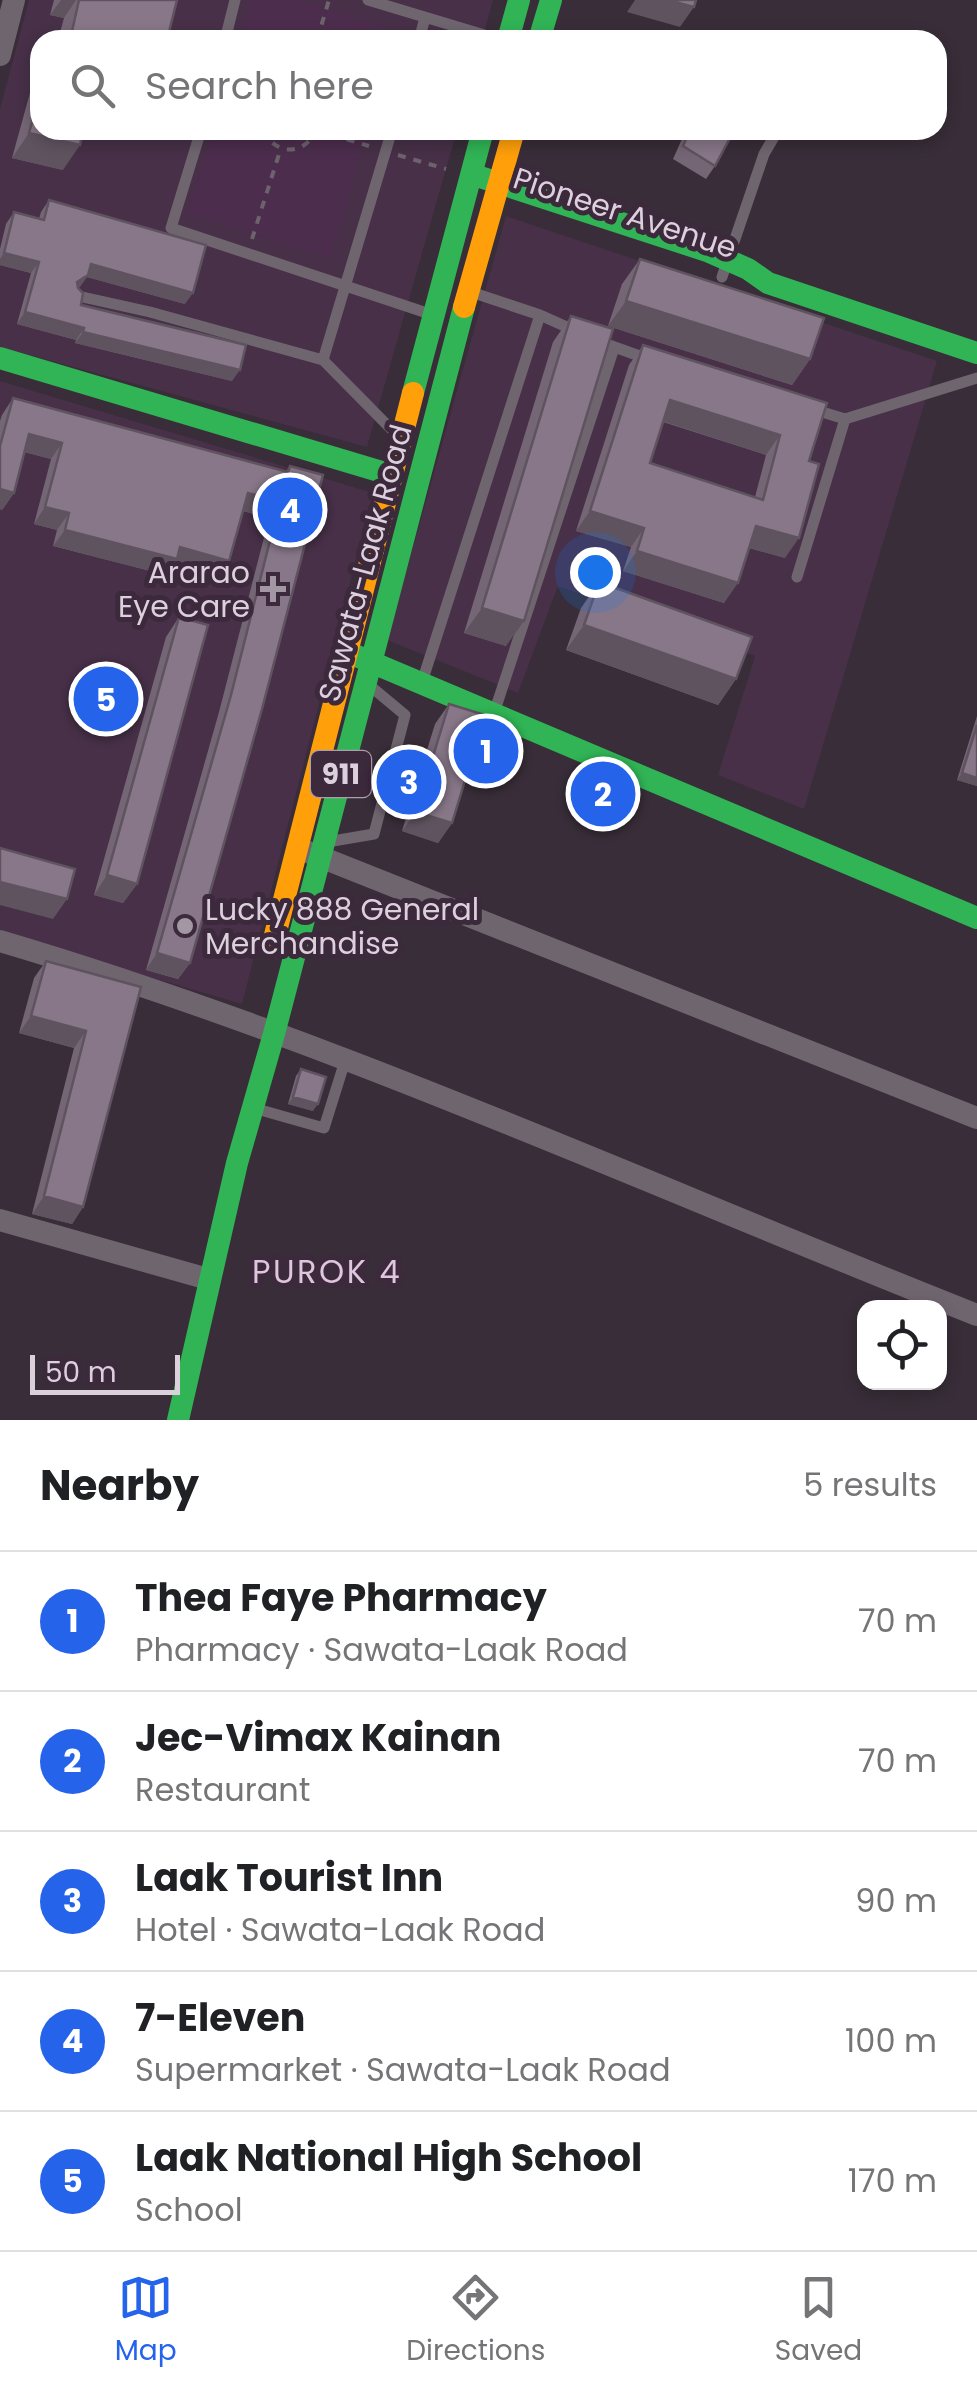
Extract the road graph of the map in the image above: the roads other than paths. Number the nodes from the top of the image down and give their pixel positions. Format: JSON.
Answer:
{"nodes":[{"id":1,"x":14,"y":0,"type":"edge"},
{"id":2,"x":235,"y":0,"type":"edge"},
{"id":3,"x":368,"y":0,"type":"edge"},
{"id":4,"x":519,"y":0,"type":"edge"},
{"id":5,"x":551,"y":0,"type":"edge"},
{"id":6,"x":425,"y":18,"type":"junction"},
{"id":7,"x":228,"y":30,"type":"edge"},
{"id":8,"x":421,"y":30,"type":"edge"},
{"id":9,"x":469,"y":30,"type":"edge"},
{"id":10,"x":508,"y":30,"type":"edge"},
{"id":11,"x":542,"y":30,"type":"edge"},
{"id":12,"x":0,"y":55,"type":"edge"},
{"id":13,"x":198,"y":140,"type":"edge"},
{"id":14,"x":389,"y":140,"type":"edge"},
{"id":15,"x":480,"y":140,"type":"edge"},
{"id":16,"x":511,"y":140,"type":"edge"},
{"id":17,"x":772,"y":140,"type":"edge"},
{"id":18,"x":468,"y":184,"type":"junction"},
{"id":19,"x":496,"y":193,"type":"junction"},
{"id":20,"x":725,"y":269,"type":"junction"},
{"id":21,"x":344,"y":285,"type":"junction"},
{"id":22,"x":470,"y":292,"type":"junction"},
{"id":23,"x":78,"y":296,"type":"edge"},
{"id":24,"x":432,"y":315,"type":"junction"},
{"id":25,"x":540,"y":315,"type":"junction"},
{"id":26,"x":614,"y":348,"type":"junction"},
{"id":27,"x":975,"y":355,"type":"edge"},
{"id":28,"x":0,"y":358,"type":"edge"},
{"id":29,"x":323,"y":360,"type":"junction"},
{"id":30,"x":668,"y":365,"type":"edge"},
{"id":31,"x":977,"y":378,"type":"edge"},
{"id":32,"x":792,"y":402,"type":"edge"},
{"id":33,"x":845,"y":419,"type":"junction"},
{"id":34,"x":401,"y":440,"type":"junction"},
{"id":35,"x":392,"y":475,"type":"junction"},
{"id":36,"x":797,"y":577,"type":"dead end"},
{"id":37,"x":347,"y":643,"type":"junction"},
{"id":38,"x":370,"y":663,"type":"junction"},
{"id":39,"x":425,"y":674,"type":"junction"},
{"id":40,"x":497,"y":704,"type":"junction"},
{"id":41,"x":295,"y":847,"type":"junction"},
{"id":42,"x":321,"y":850,"type":"junction"},
{"id":43,"x":977,"y":900,"type":"edge"},
{"id":44,"x":977,"y":918,"type":"edge"},
{"id":45,"x":0,"y":941,"type":"edge"},
{"id":46,"x":264,"y":1030,"type":"junction"},
{"id":47,"x":345,"y":1060,"type":"junction"},
{"id":48,"x":252,"y":1108,"type":"junction"},
{"id":49,"x":977,"y":1118,"type":"edge"},
{"id":50,"x":226,"y":1119,"type":"dead end"},
{"id":51,"x":0,"y":1220,"type":"edge"},
{"id":52,"x":191,"y":1274,"type":"junction"},
{"id":53,"x":977,"y":1315,"type":"edge"},
{"id":54,"x":178,"y":1420,"type":"edge"}],
"edges":[{"from":1,"to":12,"type":"street"},
{"from":2,"to":7,"type":"lane"},
{"from":3,"to":6,"type":"lane"},
{"from":4,"to":10,"type":"main road"},
{"from":5,"to":11,"type":"main road"},
{"from":6,"to":8,"type":"lane"},
{"from":6,"to":9,"type":"lane"},
{"from":13,"to":21,"type":"lane"},
{"from":14,"to":21,"type":"lane"},
{"from":15,"to":18,"type":"main road","name":"Sawata-Laak Road","number":"911"},
{"from":16,"to":19,"type":"main road","name":"Sawata-Laak Road","number":"911"},
{"from":17,"to":20,"type":"lane"},
{"from":18,"to":19,"type":"main road","name":"Pioneer Avenue"},
{"from":18,"to":24,"type":"main road","name":"Sawata-Laak Road","number":"911"},
{"from":19,"to":20,"type":"main road","name":"Pioneer Avenue"},
{"from":19,"to":22,"type":"main road","name":"Sawata-Laak Road","number":"911"},
{"from":20,"to":27,"type":"main road","name":"Pioneer Avenue"},
{"from":21,"to":24,"type":"lane"},
{"from":21,"to":29,"type":"lane"},
{"from":22,"to":25,"type":"lane"},
{"from":22,"to":38,"type":"main road","name":"Sawata-Laak Road","number":"911"},
{"from":23,"to":29,"type":"lane"},
{"from":24,"to":34,"type":"main road","name":"Sawata-Laak Road","number":"911"},
{"from":25,"to":26,"type":"lane"},
{"from":25,"to":39,"type":"lane"},
{"from":26,"to":30,"type":"lane"},
{"from":26,"to":40,"type":"lane"},
{"from":28,"to":35,"type":"main road"},
{"from":29,"to":34,"type":"lane"},
{"from":31,"to":33,"type":"lane"},
{"from":32,"to":33,"type":"lane"},
{"from":33,"to":36,"type":"lane"},
{"from":34,"to":35,"type":"main road","name":"Sawata-Laak Road","number":"911"},
{"from":35,"to":37,"type":"main road","name":"Sawata-Laak Road","number":"911"},
{"from":37,"to":38,"type":"main road"},
{"from":37,"to":41,"type":"main road","name":"Sawata-Laak Road","number":"911"},
{"from":38,"to":39,"type":"main road"},
{"from":38,"to":42,"type":"main road","name":"Sawata-Laak Road","number":"911"},
{"from":38,"to":42,"type":"lane"},
{"from":39,"to":40,"type":"main road"},
{"from":40,"to":43,"type":"main road"},
{"from":40,"to":44,"type":"main road"},
{"from":41,"to":42,"type":"street"},
{"from":41,"to":46,"type":"main road","name":"Sawata-Laak Road","number":"911"},
{"from":42,"to":46,"type":"main road","name":"Sawata-Laak Road","number":"911"},
{"from":42,"to":49,"type":"street"},
{"from":45,"to":46,"type":"street"},
{"from":46,"to":47,"type":"street"},
{"from":46,"to":48,"type":"main road","name":"Sawata-Laak Road","number":"911"},
{"from":46,"to":50,"type":"main road","name":"Sawata-Laak Road","number":"911"},
{"from":47,"to":48,"type":"lane"},
{"from":47,"to":53,"type":"street"},
{"from":48,"to":52,"type":"main road","name":"Sawata-Laak Road","number":"911"},
{"from":51,"to":52,"type":"street"},
{"from":52,"to":54,"type":"main road","name":"Sawata-Laak Road","number":"911"}]}
